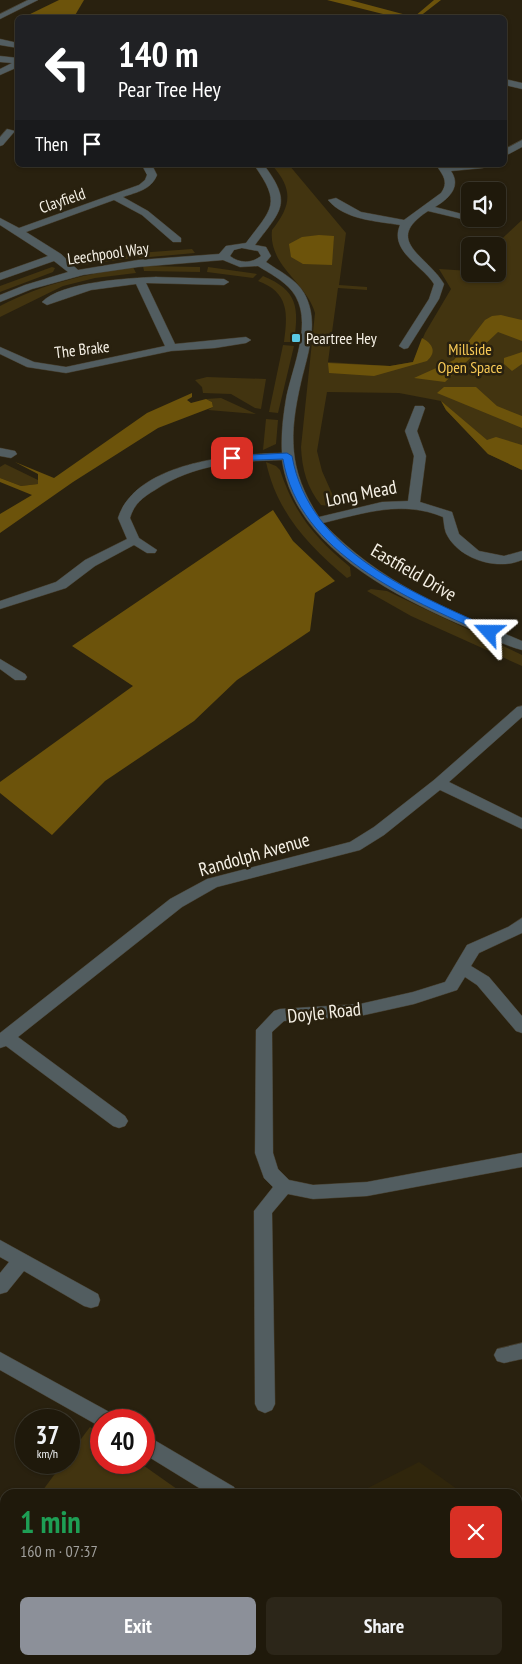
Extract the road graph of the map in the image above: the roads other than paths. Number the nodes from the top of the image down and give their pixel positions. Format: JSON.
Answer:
{"nodes":[{"id":1,"x":34,"y":0,"type":"edge"},
{"id":2,"x":0,"y":18,"type":"edge"},
{"id":3,"x":0,"y":42,"type":"edge"},
{"id":4,"x":15,"y":45,"type":"edge"},
{"id":5,"x":0,"y":59,"type":"edge"},
{"id":6,"x":15,"y":62,"type":"edge"},
{"id":7,"x":15,"y":64,"type":"edge"},
{"id":8,"x":0,"y":72,"type":"edge"},
{"id":9,"x":507,"y":82,"type":"edge"},
{"id":10,"x":522,"y":86,"type":"edge"},
{"id":11,"x":10,"y":131,"type":"dead end"},
{"id":12,"x":522,"y":143,"type":"edge"},
{"id":13,"x":0,"y":144,"type":"edge"},
{"id":14,"x":507,"y":152,"type":"edge"},
{"id":15,"x":148,"y":167,"type":"edge"},
{"id":16,"x":260,"y":167,"type":"edge"},
{"id":17,"x":443,"y":167,"type":"edge"},
{"id":18,"x":116,"y":197,"type":"junction"},
{"id":19,"x":333,"y":200,"type":"dead end"},
{"id":20,"x":428,"y":208,"type":"junction"},
{"id":21,"x":461,"y":217,"type":"edge"},
{"id":22,"x":0,"y":221,"type":"edge"},
{"id":23,"x":406,"y":223,"type":"junction"},
{"id":24,"x":19,"y":231,"type":"junction"},
{"id":25,"x":177,"y":240,"type":"dead end"},
{"id":26,"x":249,"y":246,"type":"junction"},
{"id":27,"x":57,"y":256,"type":"junction"},
{"id":28,"x":225,"y":257,"type":"junction"},
{"id":29,"x":259,"y":262,"type":"junction"},
{"id":30,"x":74,"y":272,"type":"junction"},
{"id":31,"x":0,"y":277,"type":"edge"},
{"id":32,"x":140,"y":282,"type":"junction"},
{"id":33,"x":224,"y":282,"type":"dead end"},
{"id":34,"x":0,"y":299,"type":"edge"},
{"id":35,"x":47,"y":302,"type":"dead end"},
{"id":36,"x":246,"y":340,"type":"dead end"},
{"id":37,"x":404,"y":346,"type":"dead end"},
{"id":38,"x":171,"y":348,"type":"junction"},
{"id":39,"x":0,"y":350,"type":"edge"},
{"id":40,"x":419,"y":408,"type":"dead end"},
{"id":41,"x":287,"y":456,"type":"junction"},
{"id":42,"x":414,"y":503,"type":"junction"},
{"id":43,"x":316,"y":521,"type":"junction"},
{"id":44,"x":134,"y":540,"type":"junction"},
{"id":45,"x":151,"y":550,"type":"dead end"},
{"id":46,"x":522,"y":555,"type":"edge"},
{"id":47,"x":0,"y":605,"type":"edge"},
{"id":48,"x":522,"y":646,"type":"edge"},
{"id":49,"x":0,"y":663,"type":"edge"},
{"id":50,"x":20,"y":677,"type":"dead end"},
{"id":51,"x":522,"y":710,"type":"edge"},
{"id":52,"x":439,"y":783,"type":"junction"},
{"id":53,"x":522,"y":824,"type":"edge"},
{"id":54,"x":522,"y":924,"type":"edge"},
{"id":55,"x":461,"y":967,"type":"junction"},
{"id":56,"x":522,"y":1027,"type":"edge"},
{"id":57,"x":3,"y":1040,"type":"edge"},
{"id":58,"x":119,"y":1121,"type":"dead end"},
{"id":59,"x":522,"y":1160,"type":"edge"},
{"id":60,"x":284,"y":1186,"type":"junction"},
{"id":61,"x":0,"y":1248,"type":"edge"},
{"id":62,"x":22,"y":1260,"type":"junction"},
{"id":63,"x":0,"y":1286,"type":"edge"},
{"id":64,"x":91,"y":1300,"type":"dead end"},
{"id":65,"x":0,"y":1360,"type":"edge"},
{"id":66,"x":265,"y":1404,"type":"dead end"},
{"id":67,"x":90,"y":1411,"type":"edge"},
{"id":68,"x":155,"y":1450,"type":"edge"},
{"id":69,"x":219,"y":1489,"type":"edge"}],
"edges":[{"from":1,"to":2,"type":"street"},
{"from":3,"to":4,"type":"street"},
{"from":5,"to":6,"type":"street"},
{"from":7,"to":8,"type":"street"},
{"from":9,"to":10,"type":"street"},
{"from":11,"to":13,"type":"street"},
{"from":12,"to":14,"type":"street"},
{"from":15,"to":18,"type":"street","name":"Clayfield"},
{"from":16,"to":26,"type":"street"},
{"from":17,"to":20,"type":"street"},
{"from":18,"to":24,"type":"street","name":"Clayfield"},
{"from":18,"to":25,"type":"street"},
{"from":19,"to":23,"type":"street"},
{"from":20,"to":21,"type":"street"},
{"from":20,"to":23,"type":"street"},
{"from":22,"to":24,"type":"street","name":"Clayfield"},
{"from":23,"to":37,"type":"street"},
{"from":24,"to":27,"type":"street","name":"Clayfield"},
{"from":26,"to":28,"type":"street"},
{"from":26,"to":29,"type":"street"},
{"from":27,"to":30,"type":"street","name":"Clayfield"},
{"from":27,"to":31,"type":"street"},
{"from":28,"to":29,"type":"street"},
{"from":28,"to":30,"type":"street","name":"Leechpool Way"},
{"from":29,"to":41,"type":"street","name":"Eastfield Drive"},
{"from":30,"to":34,"type":"street","name":"Leechpool Way"},
{"from":32,"to":33,"type":"street"},
{"from":32,"to":35,"type":"street"},
{"from":32,"to":38,"type":"street"},
{"from":36,"to":38,"type":"street","name":"The Brake"},
{"from":38,"to":39,"type":"street","name":"The Brake"},
{"from":40,"to":42,"type":"street","name":"Long Mead"},
{"from":41,"to":43,"type":"street","name":"Eastfield Drive"},
{"from":41,"to":44,"type":"street"},
{"from":42,"to":43,"type":"street","name":"Long Mead"},
{"from":42,"to":46,"type":"street","name":"Long Mead"},
{"from":43,"to":48,"type":"street","name":"Eastfield Drive"},
{"from":44,"to":45,"type":"street"},
{"from":44,"to":47,"type":"street"},
{"from":49,"to":50,"type":"street"},
{"from":51,"to":52,"type":"street","name":"Randolph Avenue"},
{"from":52,"to":53,"type":"street"},
{"from":52,"to":57,"type":"street","name":"Randolph Avenue"},
{"from":54,"to":55,"type":"street","name":"Doyle Road"},
{"from":55,"to":56,"type":"street"},
{"from":55,"to":60,"type":"street","name":"Doyle Road"},
{"from":57,"to":58,"type":"street"},
{"from":59,"to":60,"type":"street"},
{"from":60,"to":66,"type":"street"},
{"from":61,"to":62,"type":"street"},
{"from":62,"to":63,"type":"street"},
{"from":62,"to":64,"type":"street"},
{"from":65,"to":67,"type":"street"},
{"from":68,"to":69,"type":"street"}]}
